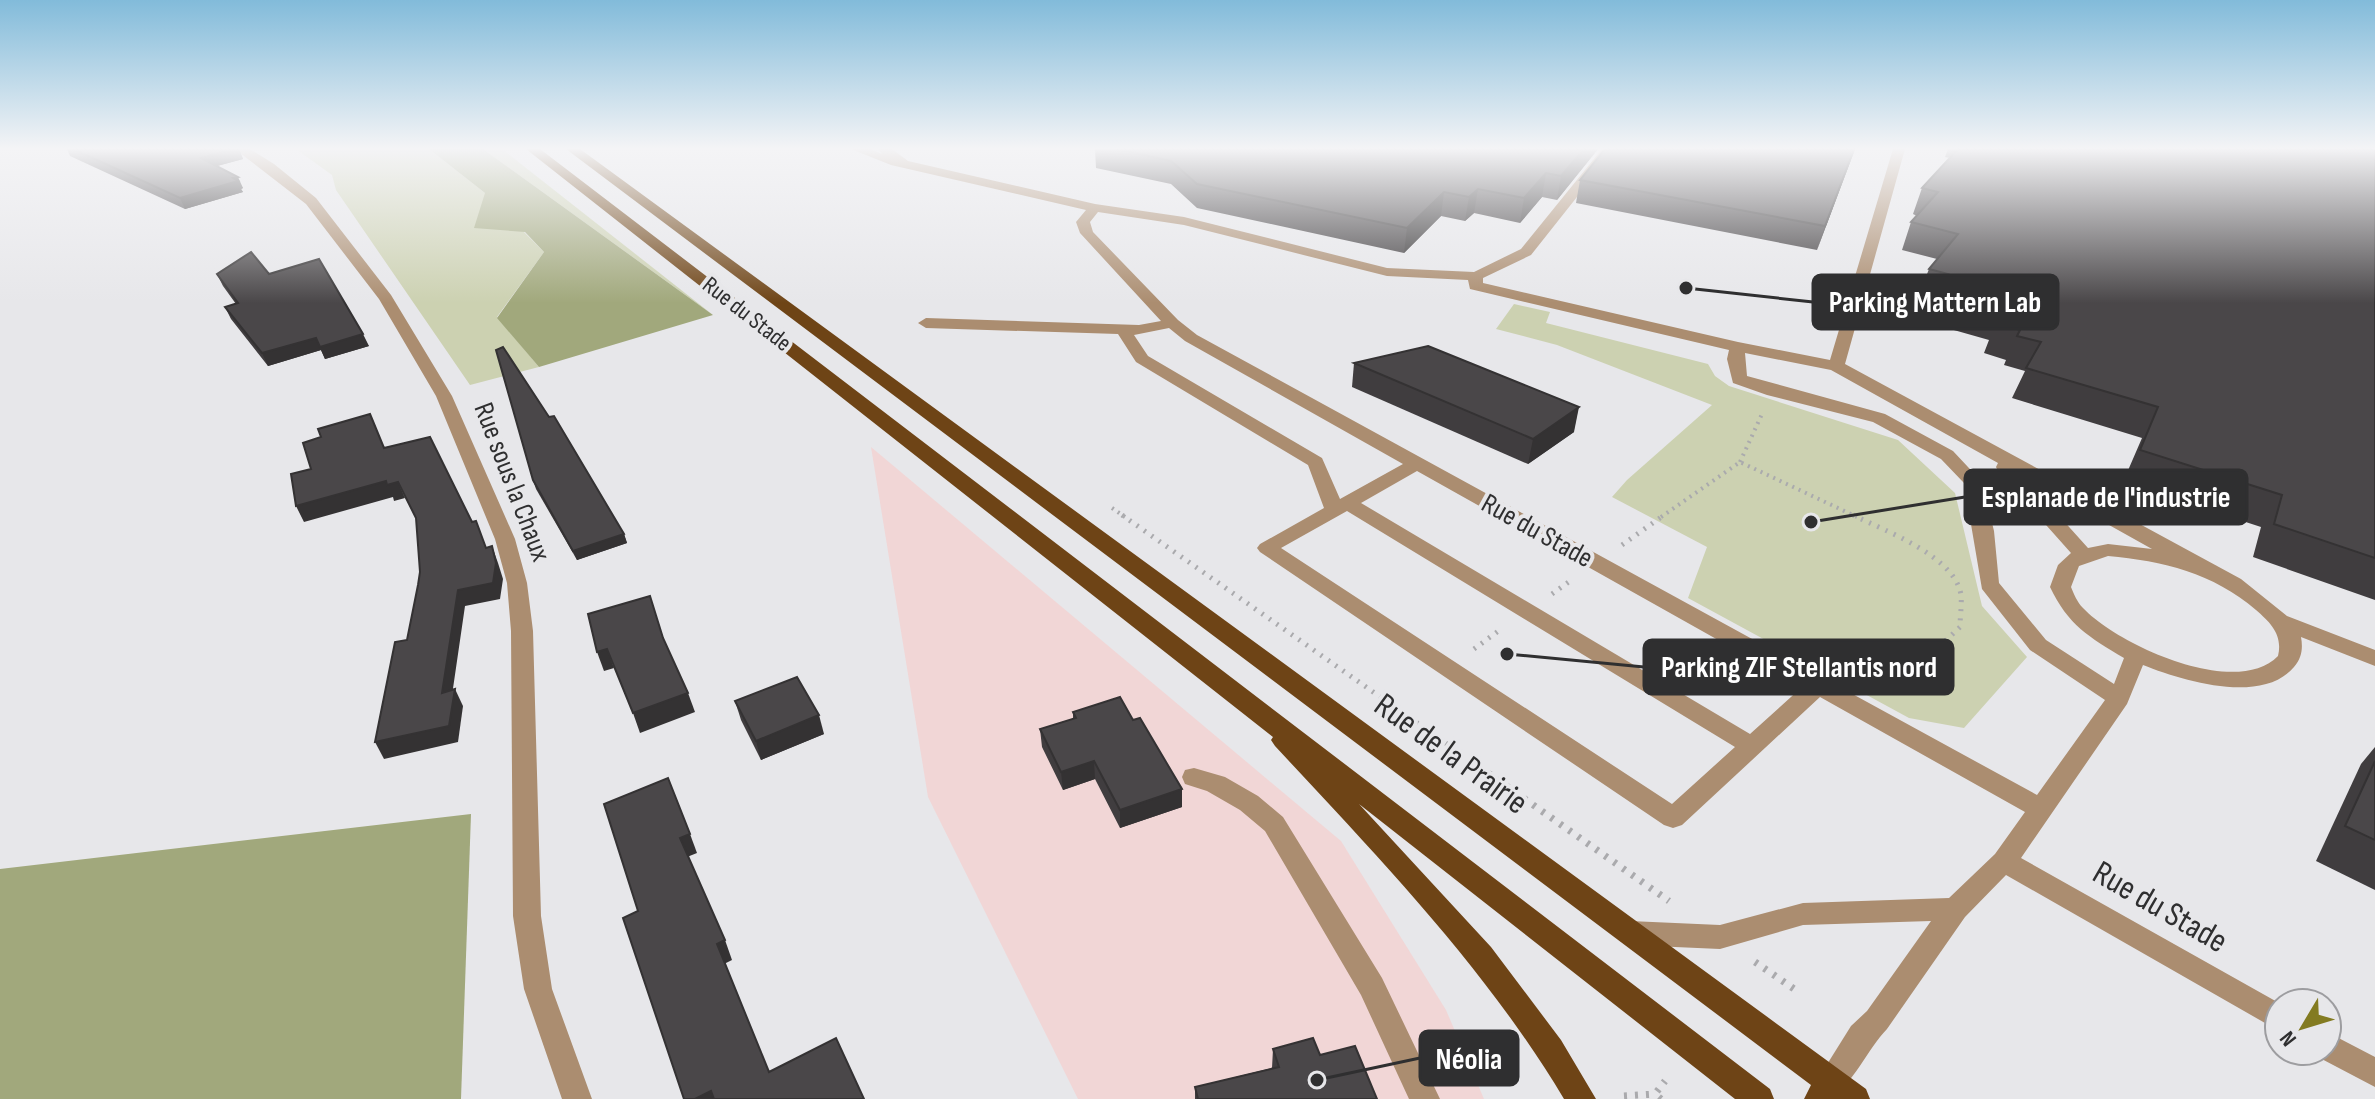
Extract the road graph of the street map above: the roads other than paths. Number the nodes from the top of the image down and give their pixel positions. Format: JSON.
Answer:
{"nodes":[{"id":1,"x":310,"y":200,"type":"edge"},
{"id":2,"x":599,"y":200,"type":"edge"},
{"id":3,"x":641,"y":200,"type":"edge"},
{"id":4,"x":1062,"y":200,"type":"edge"},
{"id":5,"x":1568,"y":200,"type":"edge"},
{"id":6,"x":1884,"y":200,"type":"edge"},
{"id":7,"x":1095,"y":208,"type":"junction"},
{"id":8,"x":1476,"y":276,"type":"junction"},
{"id":9,"x":926,"y":323,"type":"dead end"},
{"id":10,"x":1172,"y":323,"type":"junction"},
{"id":11,"x":1123,"y":330,"type":"junction"},
{"id":12,"x":1738,"y":347,"type":"junction"},
{"id":13,"x":1836,"y":366,"type":"junction"},
{"id":14,"x":1995,"y":455,"type":"junction"},
{"id":15,"x":1416,"y":464,"type":"junction"},
{"id":16,"x":1002,"y":470,"type":"joint"},
{"id":17,"x":1342,"y":506,"type":"junction"},
{"id":18,"x":2083,"y":555,"type":"junction"},
{"id":19,"x":2202,"y":568,"type":"junction"},
{"id":20,"x":2280,"y":621,"type":"junction"},
{"id":21,"x":2136,"y":656,"type":"junction"},
{"id":22,"x":2375,"y":658,"type":"edge"},
{"id":23,"x":1817,"y":686,"type":"junction"},
{"id":24,"x":1242,"y":697,"type":"junction"},
{"id":25,"x":2119,"y":698,"type":"junction"},
{"id":26,"x":1752,"y":746,"type":"junction"},
{"id":27,"x":1194,"y":777,"type":"dead end"},
{"id":28,"x":2041,"y":809,"type":"junction"},
{"id":29,"x":2004,"y":861,"type":"junction"},
{"id":30,"x":1955,"y":909,"type":"junction"},
{"id":31,"x":1630,"y":933,"type":"junction"},
{"id":32,"x":2263,"y":1009,"type":"edge"},
{"id":33,"x":2343,"y":1055,"type":"edge"},
{"id":34,"x":2375,"y":1073,"type":"edge"},
{"id":35,"x":1835,"y":1093,"type":"edge"},
{"id":36,"x":577,"y":1099,"type":"edge"},
{"id":37,"x":1425,"y":1099,"type":"edge"},
{"id":38,"x":1581,"y":1099,"type":"edge"},
{"id":39,"x":1759,"y":1099,"type":"edge"}],
"edges":[{"from":1,"to":36,"type":"street","name":"Rue sous la Chaux"},
{"from":2,"to":24,"type":"main road","name":"Rue du Stade"},
{"from":3,"to":16,"type":"main road","name":"Rue du Stade"},
{"from":4,"to":7,"type":"street"},
{"from":5,"to":8,"type":"street"},
{"from":6,"to":13,"type":"street"},
{"from":7,"to":8,"type":"street"},
{"from":7,"to":10,"type":"street","name":"Rue du Stade"},
{"from":8,"to":12,"type":"street"},
{"from":9,"to":11,"type":"street"},
{"from":10,"to":11,"type":"street"},
{"from":10,"to":15,"type":"street","name":"Rue du Stade"},
{"from":11,"to":17,"type":"street"},
{"from":12,"to":13,"type":"street"},
{"from":12,"to":25,"type":"street"},
{"from":13,"to":14,"type":"street"},
{"from":14,"to":18,"type":"street"},
{"from":14,"to":19,"type":"street"},
{"from":15,"to":17,"type":"street"},
{"from":15,"to":23,"type":"street","name":"Rue du Stade"},
{"from":16,"to":31,"type":"main road","name":"Rue de la Prairie"},
{"from":17,"to":26,"type":"street"},
{"from":17,"to":26,"type":"street"},
{"from":18,"to":19,"type":"street"},
{"from":18,"to":21,"type":"street"},
{"from":19,"to":20,"type":"street"},
{"from":20,"to":21,"type":"street"},
{"from":20,"to":22,"type":"street"},
{"from":21,"to":25,"type":"street"},
{"from":23,"to":26,"type":"street"},
{"from":23,"to":28,"type":"street","name":"Rue du Stade"},
{"from":24,"to":38,"type":"main road"},
{"from":24,"to":39,"type":"main road"},
{"from":25,"to":28,"type":"street"},
{"from":27,"to":37,"type":"street"},
{"from":28,"to":29,"type":"street"},
{"from":29,"to":30,"type":"street"},
{"from":29,"to":32,"type":"street","name":"Rue du Stade"},
{"from":30,"to":31,"type":"street"},
{"from":30,"to":35,"type":"street"},
{"from":31,"to":35,"type":"main road","name":"Rue de la Prairie"},
{"from":33,"to":34,"type":"street"}]}
